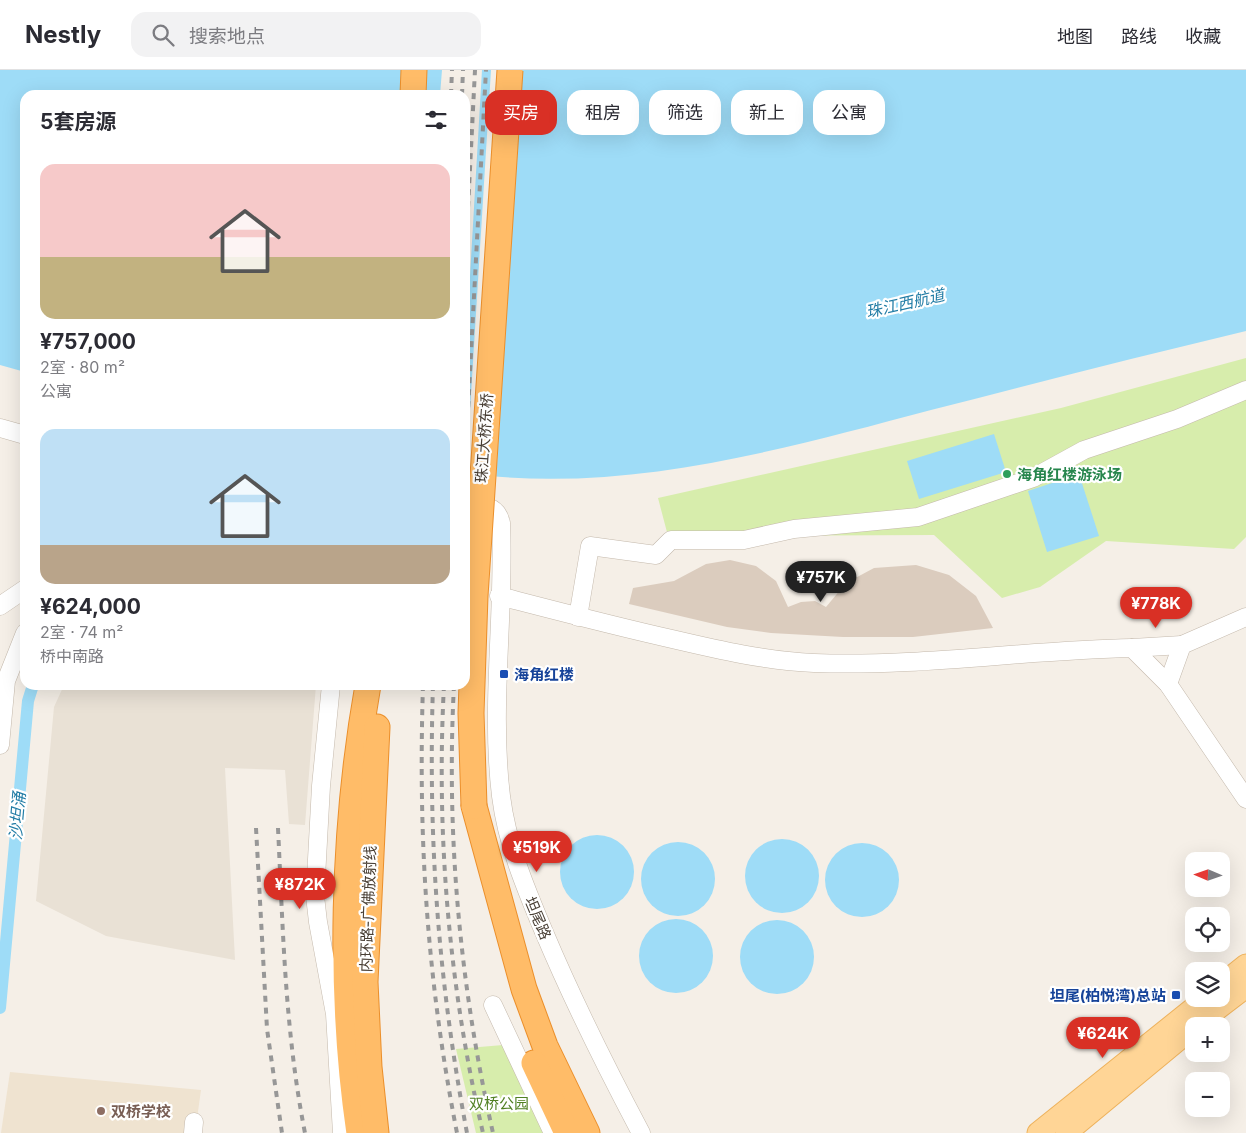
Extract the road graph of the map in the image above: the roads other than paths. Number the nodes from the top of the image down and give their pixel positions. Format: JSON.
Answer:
{"nodes":[{"id":1,"x":414,"y":70,"type":"edge"},
{"id":2,"x":510,"y":70,"type":"edge"},
{"id":3,"x":413,"y":90,"type":"edge"},
{"id":4,"x":1246,"y":390,"type":"edge"},
{"id":5,"x":0,"y":428,"type":"edge"},
{"id":6,"x":20,"y":434,"type":"edge"},
{"id":7,"x":470,"y":504,"type":"edge"},
{"id":8,"x":470,"y":539,"type":"edge"},
{"id":9,"x":470,"y":553,"type":"edge"},
{"id":10,"x":500,"y":562,"type":"junction"},
{"id":11,"x":20,"y":593,"type":"edge"},
{"id":12,"x":499,"y":596,"type":"junction"},
{"id":13,"x":0,"y":606,"type":"edge"},
{"id":14,"x":578,"y":617,"type":"junction"},
{"id":15,"x":1246,"y":617,"type":"edge"},
{"id":16,"x":1182,"y":645,"type":"junction"},
{"id":17,"x":20,"y":646,"type":"edge"},
{"id":18,"x":1132,"y":648,"type":"junction"},
{"id":19,"x":1168,"y":684,"type":"junction"},
{"id":20,"x":331,"y":690,"type":"edge"},
{"id":21,"x":367,"y":690,"type":"edge"},
{"id":22,"x":379,"y":690,"type":"edge"},
{"id":23,"x":0,"y":745,"type":"edge"},
{"id":24,"x":1246,"y":799,"type":"edge"},
{"id":25,"x":474,"y":806,"type":"junction"},
{"id":26,"x":1246,"y":965,"type":"edge"},
{"id":27,"x":1230,"y":978,"type":"edge"},
{"id":28,"x":1246,"y":986,"type":"edge"},
{"id":29,"x":493,"y":1005,"type":"dead end"},
{"id":30,"x":1195,"y":1007,"type":"edge"},
{"id":31,"x":1207,"y":1017,"type":"edge"},
{"id":32,"x":1185,"y":1034,"type":"edge"},
{"id":33,"x":342,"y":1133,"type":"edge"},
{"id":34,"x":359,"y":1133,"type":"edge"},
{"id":35,"x":376,"y":1133,"type":"edge"},
{"id":36,"x":553,"y":1133,"type":"edge"},
{"id":37,"x":568,"y":1133,"type":"edge"},
{"id":38,"x":587,"y":1133,"type":"edge"},
{"id":39,"x":641,"y":1133,"type":"edge"},
{"id":40,"x":1038,"y":1133,"type":"edge"},
{"id":41,"x":1066,"y":1133,"type":"edge"}],
"edges":[{"from":1,"to":3,"type":"highway"},
{"from":2,"to":25,"type":"highway","name":"珠江大桥东桥","bridge":true},
{"from":4,"to":14,"type":"street"},
{"from":5,"to":6,"type":"street"},
{"from":7,"to":10,"type":"street","name":"坦尾路"},
{"from":8,"to":10,"type":"street"},
{"from":9,"to":10,"type":"street"},
{"from":10,"to":12,"type":"street","name":"坦尾路"},
{"from":11,"to":13,"type":"street"},
{"from":12,"to":14,"type":"street"},
{"from":12,"to":39,"type":"street","name":"坦尾路"},
{"from":14,"to":18,"type":"street"},
{"from":15,"to":16,"type":"street"},
{"from":16,"to":18,"type":"street"},
{"from":16,"to":19,"type":"street"},
{"from":17,"to":23,"type":"street"},
{"from":18,"to":19,"type":"street"},
{"from":19,"to":24,"type":"street"},
{"from":20,"to":33,"type":"street"},
{"from":21,"to":34,"type":"highway"},
{"from":22,"to":35,"type":"highway","name":"内环路-广佛放射线"},
{"from":25,"to":37,"type":"highway"},
{"from":25,"to":38,"type":"highway"},
{"from":26,"to":27,"type":"main road"},
{"from":28,"to":31,"type":"main road"},
{"from":29,"to":36,"type":"street"},
{"from":30,"to":40,"type":"main road"},
{"from":32,"to":41,"type":"main road"}]}
